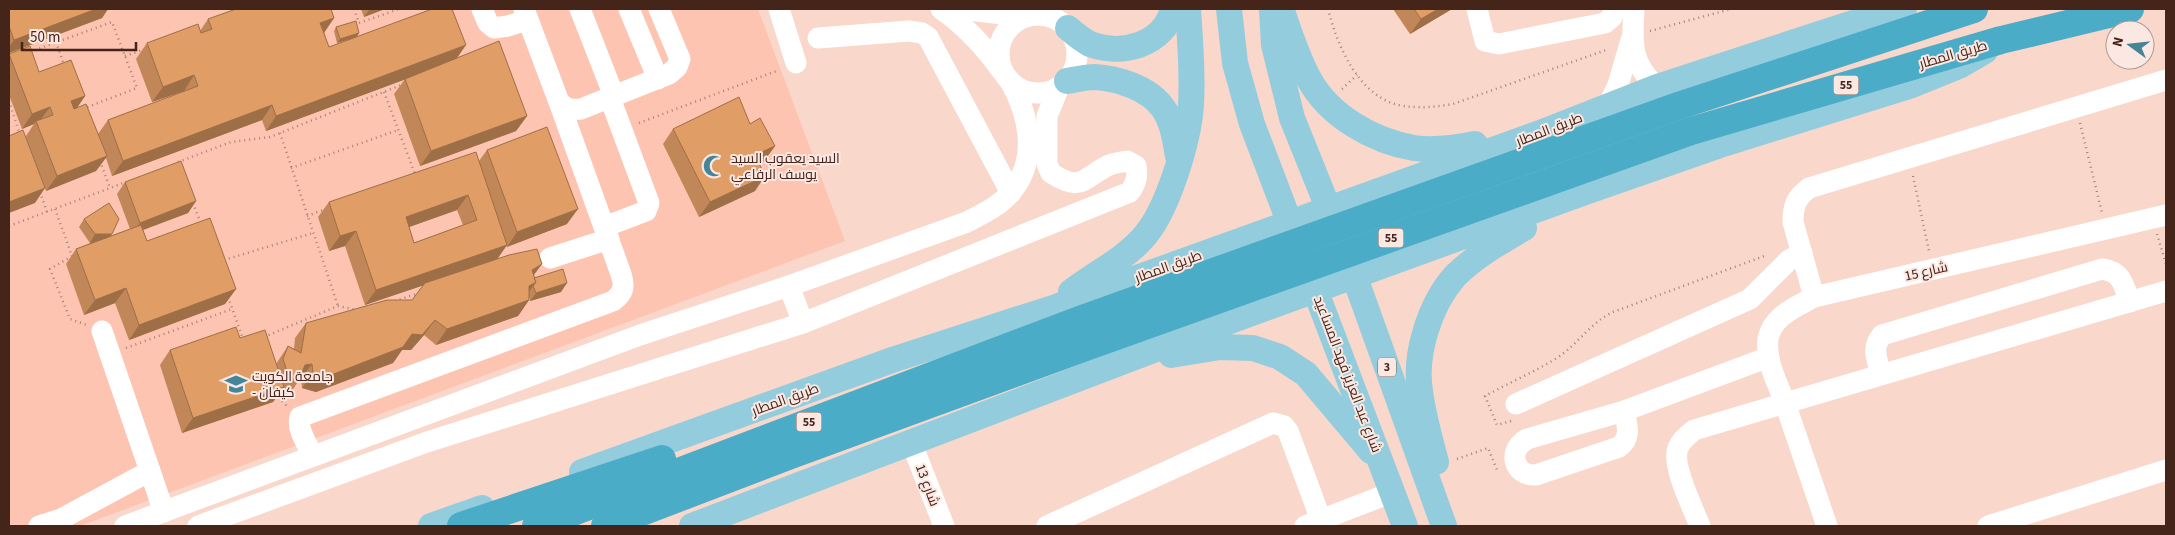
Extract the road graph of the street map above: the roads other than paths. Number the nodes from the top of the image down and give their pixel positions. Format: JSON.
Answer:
{"nodes":[{"id":1,"x":482,"y":9,"type":"edge"},
{"id":2,"x":580,"y":9,"type":"edge"},
{"id":3,"x":629,"y":9,"type":"edge"},
{"id":4,"x":659,"y":9,"type":"edge"},
{"id":5,"x":779,"y":9,"type":"edge"},
{"id":6,"x":941,"y":9,"type":"edge"},
{"id":7,"x":961,"y":9,"type":"edge"},
{"id":8,"x":1173,"y":9,"type":"edge"},
{"id":9,"x":1188,"y":9,"type":"edge"},
{"id":10,"x":1229,"y":9,"type":"edge"},
{"id":11,"x":1272,"y":9,"type":"edge"},
{"id":12,"x":1281,"y":9,"type":"edge"},
{"id":13,"x":1477,"y":9,"type":"edge"},
{"id":14,"x":1615,"y":9,"type":"edge"},
{"id":15,"x":1634,"y":9,"type":"edge"},
{"id":16,"x":1904,"y":9,"type":"edge"},
{"id":17,"x":1974,"y":9,"type":"edge"},
{"id":18,"x":2130,"y":9,"type":"edge"},
{"id":19,"x":526,"y":14,"type":"edge"},
{"id":20,"x":1032,"y":14,"type":"edge"},
{"id":21,"x":1063,"y":20,"type":"edge"},
{"id":22,"x":1633,"y":36,"type":"junction"},
{"id":23,"x":818,"y":38,"type":"dead end"},
{"id":24,"x":2001,"y":40,"type":"junction"},
{"id":25,"x":796,"y":63,"type":"road end"},
{"id":26,"x":1008,"y":78,"type":"junction"},
{"id":27,"x":658,"y":79,"type":"junction"},
{"id":28,"x":2166,"y":80,"type":"edge"},
{"id":29,"x":1063,"y":84,"type":"junction"},
{"id":30,"x":1657,"y":87,"type":"junction"},
{"id":31,"x":612,"y":97,"type":"junction"},
{"id":32,"x":560,"y":102,"type":"junction"},
{"id":33,"x":1608,"y":106,"type":"junction"},
{"id":34,"x":1540,"y":133,"type":"junction"},
{"id":35,"x":1179,"y":159,"type":"junction"},
{"id":36,"x":1413,"y":178,"type":"junction"},
{"id":37,"x":1588,"y":191,"type":"junction"},
{"id":38,"x":1011,"y":193,"type":"junction"},
{"id":39,"x":1329,"y":208,"type":"junction"},
{"id":40,"x":2159,"y":217,"type":"edge"},
{"id":41,"x":1291,"y":222,"type":"junction"},
{"id":42,"x":606,"y":233,"type":"junction"},
{"id":43,"x":1443,"y":244,"type":"junction"},
{"id":44,"x":1800,"y":248,"type":"junction"},
{"id":45,"x":1200,"y":254,"type":"junction"},
{"id":46,"x":550,"y":258,"type":"dead end"},
{"id":47,"x":1354,"y":277,"type":"junction"},
{"id":48,"x":789,"y":286,"type":"junction"},
{"id":49,"x":1316,"y":291,"type":"junction"},
{"id":50,"x":2166,"y":291,"type":"edge"},
{"id":51,"x":1814,"y":297,"type":"junction"},
{"id":52,"x":2130,"y":302,"type":"junction"},
{"id":53,"x":1056,"y":307,"type":"junction"},
{"id":54,"x":803,"y":323,"type":"junction"},
{"id":55,"x":1216,"y":326,"type":"junction"},
{"id":56,"x":102,"y":331,"type":"road end"},
{"id":57,"x":1769,"y":357,"type":"junction"},
{"id":58,"x":1116,"y":364,"type":"junction"},
{"id":59,"x":556,"y":368,"type":"junction"},
{"id":60,"x":1881,"y":374,"type":"junction"},
{"id":61,"x":565,"y":399,"type":"junction"},
{"id":62,"x":1785,"y":402,"type":"junction"},
{"id":63,"x":1516,"y":404,"type":"road end"},
{"id":64,"x":1624,"y":411,"type":"junction"},
{"id":65,"x":798,"y":426,"type":"junction"},
{"id":66,"x":912,"y":444,"type":"junction"},
{"id":67,"x":791,"y":455,"type":"junction"},
{"id":68,"x":313,"y":456,"type":"junction"},
{"id":69,"x":1383,"y":465,"type":"junction"},
{"id":70,"x":2166,"y":470,"type":"edge"},
{"id":71,"x":150,"y":471,"type":"junction"},
{"id":72,"x":1393,"y":492,"type":"junction"},
{"id":73,"x":164,"y":512,"type":"junction"},
{"id":74,"x":1313,"y":523,"type":"edge"},
{"id":75,"x":39,"y":526,"type":"edge"},
{"id":76,"x":125,"y":526,"type":"edge"},
{"id":77,"x":198,"y":526,"type":"edge"},
{"id":78,"x":431,"y":526,"type":"edge"},
{"id":79,"x":461,"y":526,"type":"edge"},
{"id":80,"x":536,"y":526,"type":"edge"},
{"id":81,"x":605,"y":526,"type":"edge"},
{"id":82,"x":644,"y":526,"type":"edge"},
{"id":83,"x":692,"y":526,"type":"edge"},
{"id":84,"x":944,"y":526,"type":"edge"},
{"id":85,"x":1047,"y":526,"type":"edge"},
{"id":86,"x":1405,"y":526,"type":"edge"},
{"id":87,"x":1444,"y":526,"type":"edge"},
{"id":88,"x":1450,"y":526,"type":"edge"},
{"id":89,"x":1700,"y":526,"type":"edge"},
{"id":90,"x":1827,"y":526,"type":"edge"},
{"id":91,"x":1988,"y":526,"type":"edge"}],
"edges":[{"from":1,"to":19,"type":"street"},
{"from":2,"to":31,"type":"street"},
{"from":3,"to":27,"type":"street"},
{"from":4,"to":27,"type":"street"},
{"from":5,"to":25,"type":"street"},
{"from":6,"to":26,"type":"street"},
{"from":7,"to":20,"type":"street"},
{"from":8,"to":21,"type":"main road"},
{"from":9,"to":35,"type":"main road"},
{"from":10,"to":41,"type":"main road","name":"شارع عبد العزيز فهد المساعيد"},
{"from":11,"to":39,"type":"main road","number":"3"},
{"from":12,"to":34,"type":"main road"},
{"from":13,"to":14,"type":"street"},
{"from":15,"to":22,"type":"street"},
{"from":16,"to":30,"type":"main road","name":"طريق المطار"},
{"from":17,"to":65,"type":"highway","name":"طريق المطار","number":"55"},
{"from":18,"to":24,"type":"highway","name":"طريق المطار","number":"55"},
{"from":19,"to":32,"type":"street"},
{"from":20,"to":21,"type":"street"},
{"from":20,"to":26,"type":"street"},
{"from":21,"to":29,"type":"street"},
{"from":22,"to":30,"type":"street"},
{"from":22,"to":33,"type":"street"},
{"from":23,"to":38,"type":"street"},
{"from":24,"to":37,"type":"main road","name":"طريق المطار"},
{"from":24,"to":67,"type":"highway","name":"طريق المطار","number":"55"},
{"from":26,"to":29,"type":"street"},
{"from":26,"to":38,"type":"street"},
{"from":27,"to":31,"type":"street"},
{"from":28,"to":44,"type":"street"},
{"from":29,"to":35,"type":"main road"},
{"from":29,"to":54,"type":"street"},
{"from":30,"to":33,"type":"main road","name":"طريق المطار"},
{"from":31,"to":32,"type":"street"},
{"from":31,"to":42,"type":"street"},
{"from":32,"to":42,"type":"street"},
{"from":33,"to":34,"type":"main road","name":"طريق المطار"},
{"from":34,"to":36,"type":"main road","name":"طريق المطار"},
{"from":35,"to":53,"type":"main road"},
{"from":36,"to":39,"type":"main road","name":"طريق المطار"},
{"from":36,"to":43,"type":"main road"},
{"from":37,"to":43,"type":"main road","name":"طريق المطار"},
{"from":37,"to":88,"type":"main road"},
{"from":38,"to":48,"type":"street"},
{"from":39,"to":41,"type":"main road","name":"طريق المطار"},
{"from":39,"to":47,"type":"main road","number":"3"},
{"from":40,"to":51,"type":"street","name":"شارع 15"},
{"from":41,"to":45,"type":"main road","name":"طريق المطار"},
{"from":41,"to":49,"type":"main road","name":"شارع عبد العزيز فهد المساعيد"},
{"from":42,"to":46,"type":"street"},
{"from":42,"to":68,"type":"street"},
{"from":43,"to":47,"type":"main road","name":"طريق المطار"},
{"from":44,"to":51,"type":"street"},
{"from":44,"to":63,"type":"street"},
{"from":45,"to":53,"type":"main road","name":"طريق المطار"},
{"from":45,"to":55,"type":"main road"},
{"from":47,"to":49,"type":"main road","name":"طريق المطار"},
{"from":47,"to":87,"type":"main road","number":"3"},
{"from":48,"to":54,"type":"street"},
{"from":48,"to":59,"type":"street"},
{"from":49,"to":55,"type":"main road","name":"طريق المطار"},
{"from":49,"to":69,"type":"main road","name":"شارع عبد العزيز فهد المساعيد"},
{"from":50,"to":52,"type":"street"},
{"from":51,"to":57,"type":"street","name":"شارع 15"},
{"from":52,"to":60,"type":"street"},
{"from":52,"to":60,"type":"street"},
{"from":53,"to":78,"type":"main road","name":"طريق المطار"},
{"from":54,"to":61,"type":"street"},
{"from":55,"to":58,"type":"main road","name":"طريق المطار"},
{"from":56,"to":71,"type":"street"},
{"from":57,"to":62,"type":"street","name":"شارع 15"},
{"from":57,"to":64,"type":"street"},
{"from":58,"to":66,"type":"main road","name":"طريق المطار"},
{"from":58,"to":69,"type":"main road"},
{"from":59,"to":61,"type":"street"},
{"from":59,"to":68,"type":"street"},
{"from":60,"to":62,"type":"street"},
{"from":61,"to":77,"type":"street"},
{"from":62,"to":89,"type":"street"},
{"from":62,"to":90,"type":"street","name":"شارع 15"},
{"from":64,"to":64,"type":"street"},
{"from":65,"to":79,"type":"highway"},
{"from":65,"to":80,"type":"highway","name":"طريق المطار","number":"55"},
{"from":66,"to":83,"type":"main road","name":"طريق المطار"},
{"from":66,"to":84,"type":"street","name":"شارع 13"},
{"from":67,"to":81,"type":"highway","name":"طريق المطار","number":"55"},
{"from":67,"to":82,"type":"highway"},
{"from":68,"to":73,"type":"street"},
{"from":69,"to":72,"type":"main road","name":"شارع عبد العزيز فهد المساعيد"},
{"from":70,"to":91,"type":"street"},
{"from":71,"to":73,"type":"street"},
{"from":71,"to":75,"type":"street"},
{"from":72,"to":74,"type":"street"},
{"from":72,"to":86,"type":"main road","name":"شارع عبد العزيز فهد المساعيد"},
{"from":73,"to":76,"type":"street"},
{"from":74,"to":85,"type":"street"}]}
